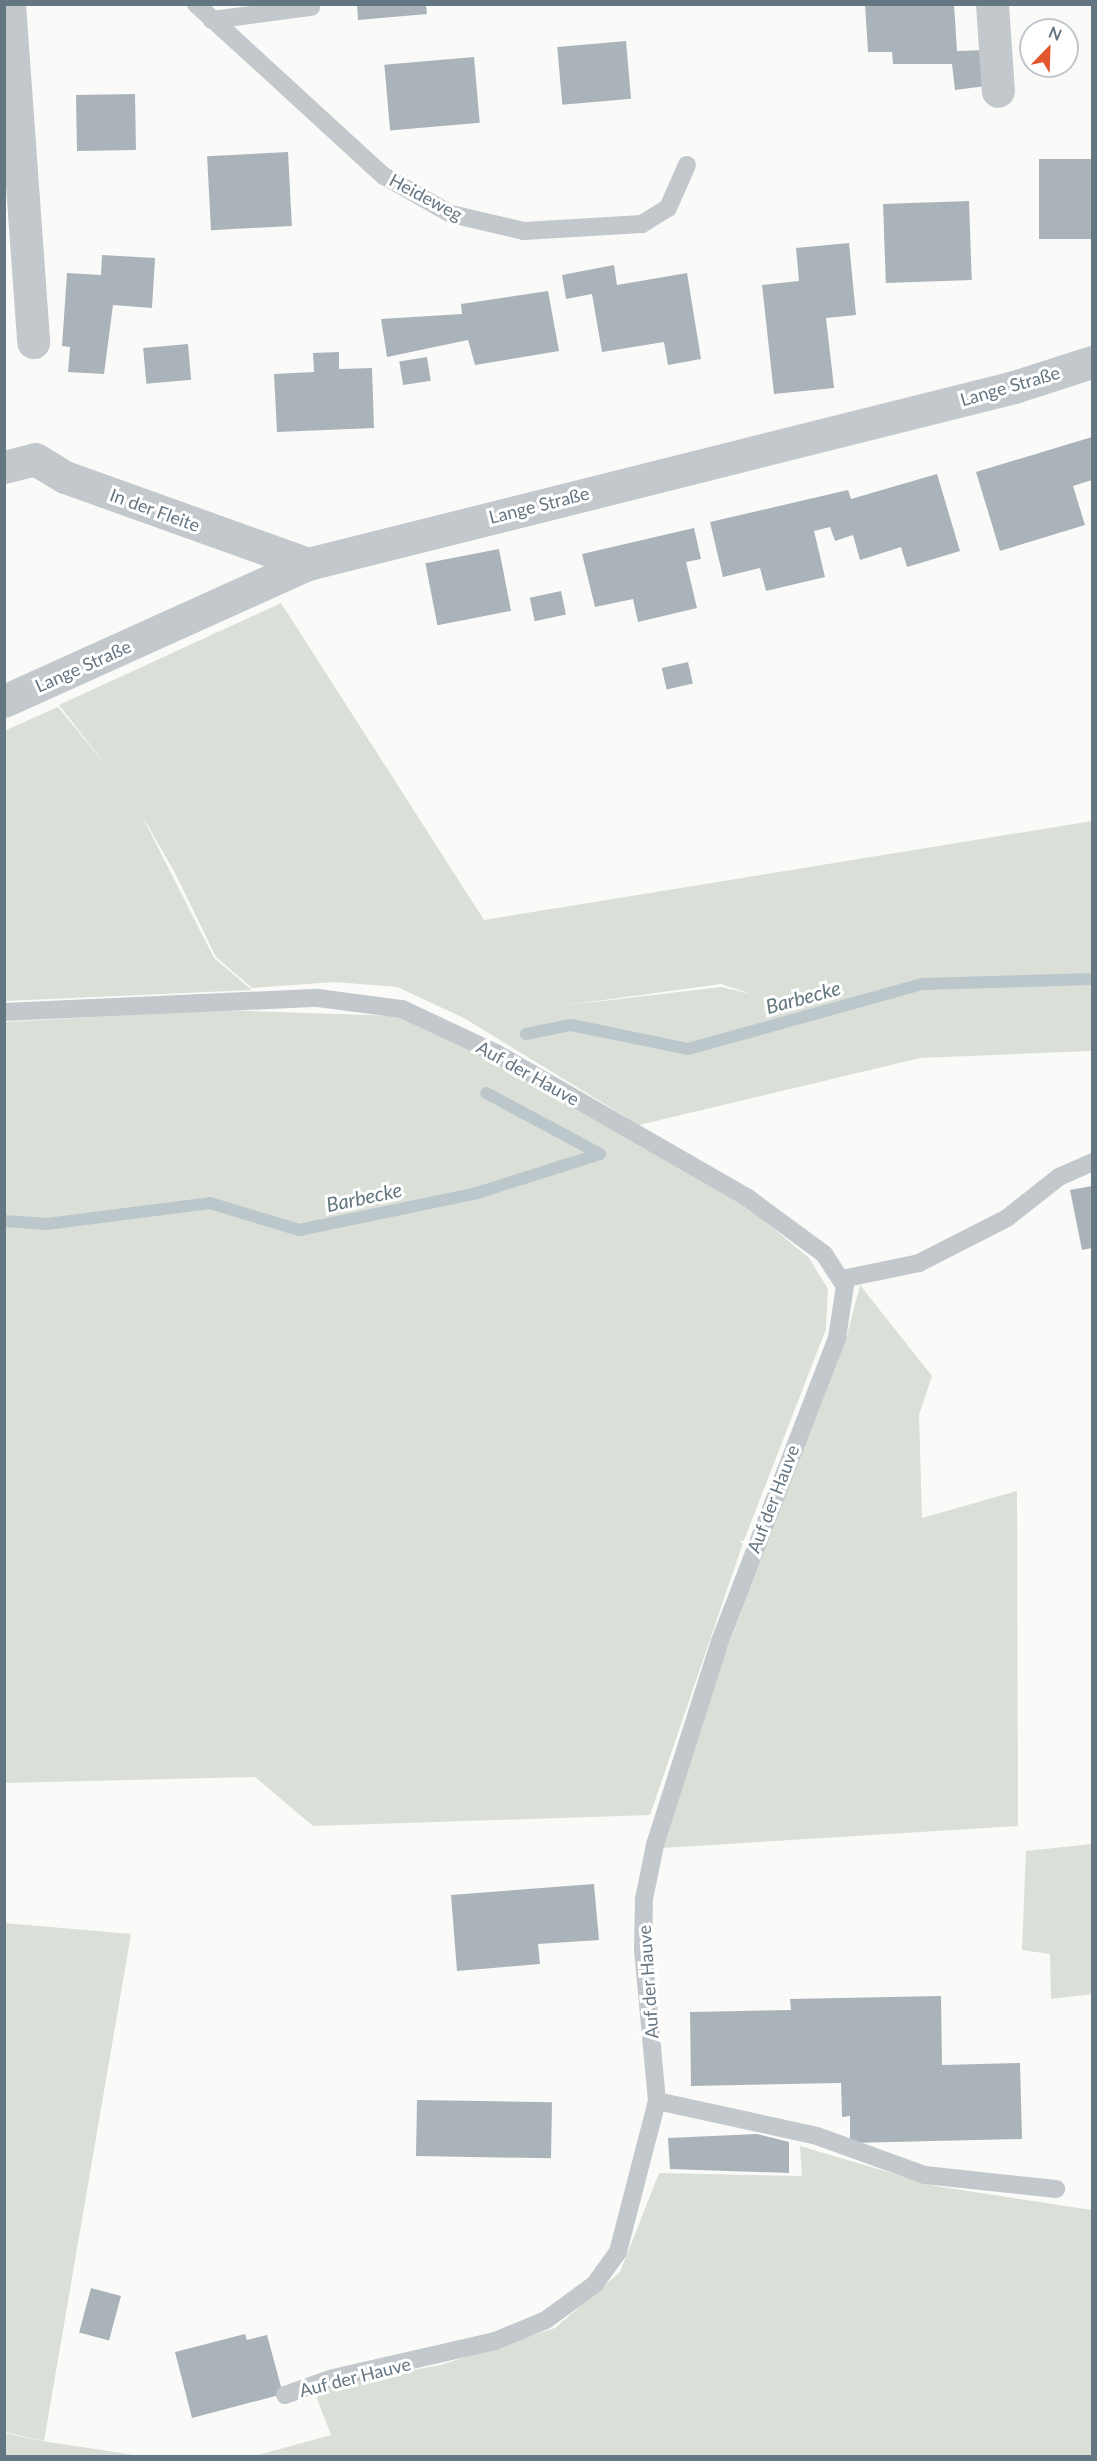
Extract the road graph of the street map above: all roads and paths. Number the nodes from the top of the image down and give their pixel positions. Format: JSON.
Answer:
{"nodes":[{"id":1,"x":9,"y":4,"type":"edge"},
{"id":2,"x":196,"y":4,"type":"edge"},
{"id":3,"x":992,"y":4,"type":"edge"},
{"id":4,"x":311,"y":7,"type":"dead end"},
{"id":5,"x":212,"y":20,"type":"junction"},
{"id":6,"x":999,"y":91,"type":"dead end"},
{"id":7,"x":9,"y":100,"type":"edge"},
{"id":8,"x":687,"y":165,"type":"dead end"},
{"id":9,"x":33,"y":342,"type":"dead end"},
{"id":10,"x":1092,"y":362,"type":"edge"},
{"id":11,"x":4,"y":467,"type":"edge"},
{"id":12,"x":309,"y":564,"type":"junction"},
{"id":13,"x":4,"y":701,"type":"edge"},
{"id":14,"x":4,"y":1012,"type":"edge"},
{"id":15,"x":1092,"y":1162,"type":"edge"},
{"id":16,"x":842,"y":1279,"type":"junction"},
{"id":17,"x":657,"y":2101,"type":"junction"},
{"id":18,"x":1056,"y":2189,"type":"dead end"},
{"id":19,"x":285,"y":2395,"type":"dead end"}],
"edges":[{"from":1,"to":7,"type":"street"},
{"from":2,"to":5,"type":"lane","name":"Heideweg"},
{"from":3,"to":6,"type":"street"},
{"from":4,"to":5,"type":"lane"},
{"from":5,"to":8,"type":"lane","name":"Heideweg"},
{"from":7,"to":9,"type":"street"},
{"from":10,"to":12,"type":"street","name":"Lange Straße"},
{"from":11,"to":12,"type":"street","name":"In der Fleite"},
{"from":12,"to":13,"type":"street","name":"Lange Straße"},
{"from":14,"to":16,"type":"lane","name":"Auf der Hauve"},
{"from":15,"to":16,"type":"lane"},
{"from":16,"to":17,"type":"lane","name":"Auf der Hauve"},
{"from":17,"to":18,"type":"lane"},
{"from":17,"to":19,"type":"lane","name":"Auf der Hauve"}]}
